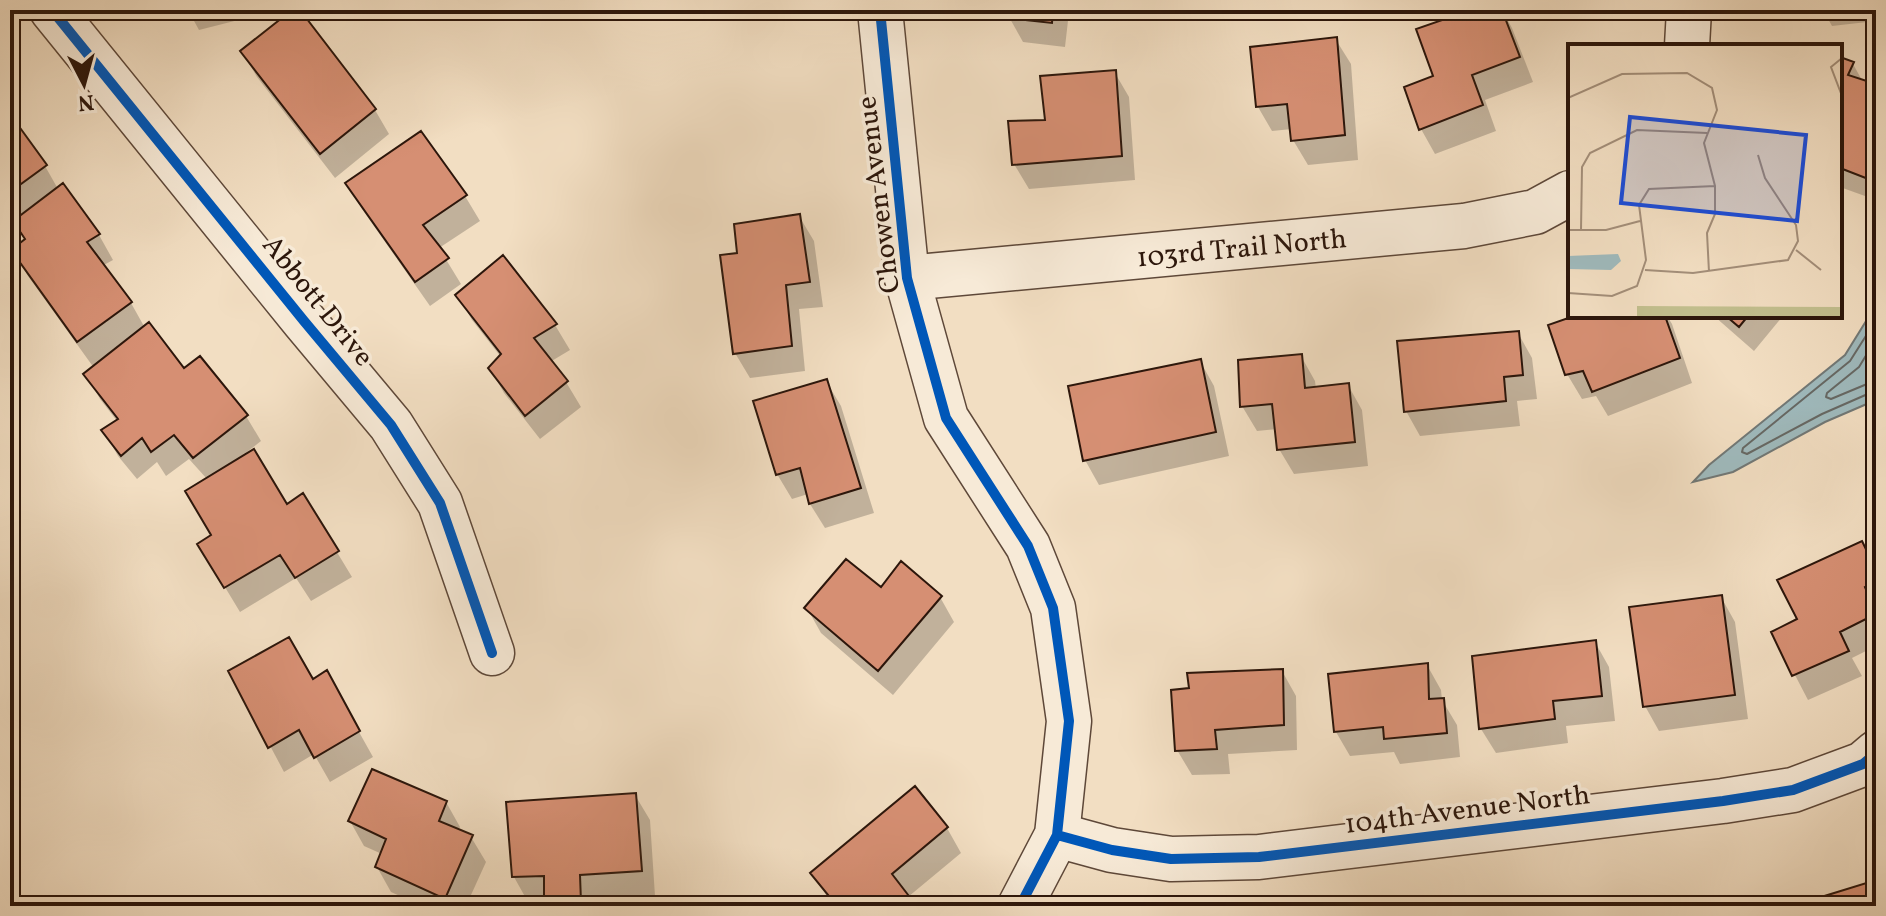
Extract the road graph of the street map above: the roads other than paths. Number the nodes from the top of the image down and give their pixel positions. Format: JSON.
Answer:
{"nodes":[{"id":1,"x":52,"y":10,"type":"edge"},
{"id":2,"x":880,"y":10,"type":"edge"},
{"id":3,"x":1689,"y":10,"type":"edge"},
{"id":4,"x":1687,"y":44,"type":"edge"},
{"id":5,"x":1568,"y":194,"type":"edge"},
{"id":6,"x":907,"y":278,"type":"junction"},
{"id":7,"x":492,"y":653,"type":"dead end"},
{"id":8,"x":1876,"y":753,"type":"edge"},
{"id":9,"x":1057,"y":835,"type":"junction"},
{"id":10,"x":1020,"y":906,"type":"edge"}],
"edges":[{"from":1,"to":7,"type":"street","name":"Abbott Drive"},
{"from":2,"to":6,"type":"street","name":"Chowen Avenue"},
{"from":3,"to":4,"type":"street"},
{"from":5,"to":6,"type":"street","name":"103rd Trail North"},
{"from":6,"to":9,"type":"street","name":"Chowen Avenue"},
{"from":8,"to":9,"type":"street","name":"104th Avenue North"},
{"from":9,"to":10,"type":"street","name":"Chowen Avenue"}]}
